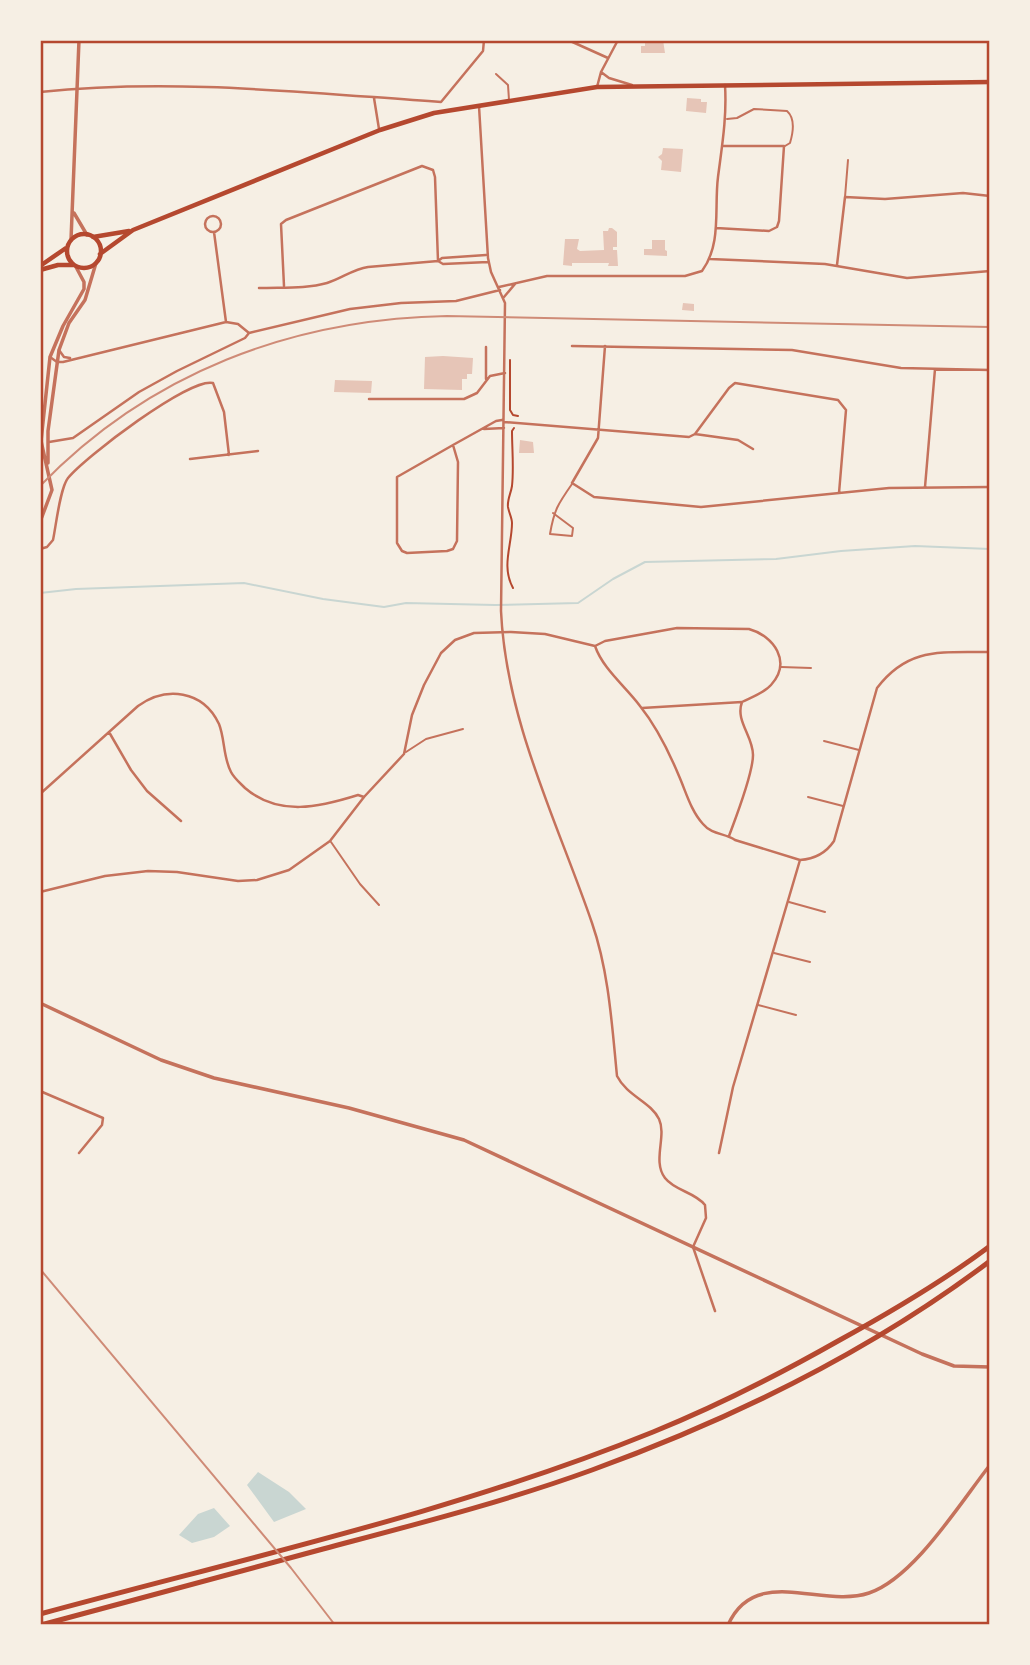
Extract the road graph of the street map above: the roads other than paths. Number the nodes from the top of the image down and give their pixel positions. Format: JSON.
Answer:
{"nodes":[{"id":1,"x":79,"y":40,"type":"edge"},
{"id":2,"x":484,"y":40,"type":"edge"},
{"id":3,"x":568,"y":40,"type":"edge"},
{"id":4,"x":618,"y":40,"type":"edge"},
{"id":5,"x":607,"y":57,"type":"junction"},
{"id":6,"x":601,"y":72,"type":"junction"},
{"id":7,"x":496,"y":74,"type":"dead end"},
{"id":8,"x":990,"y":82,"type":"edge"},
{"id":9,"x":725,"y":85,"type":"junction"},
{"id":10,"x":635,"y":86,"type":"junction"},
{"id":11,"x":597,"y":87,"type":"junction"},
{"id":12,"x":75,"y":88,"type":"junction"},
{"id":13,"x":40,"y":92,"type":"edge"},
{"id":14,"x":374,"y":97,"type":"junction"},
{"id":15,"x":510,"y":101,"type":"junction"},
{"id":16,"x":479,"y":106,"type":"junction"},
{"id":17,"x":726,"y":119,"type":"junction"},
{"id":18,"x":380,"y":130,"type":"junction"},
{"id":19,"x":723,"y":146,"type":"junction"},
{"id":20,"x":784,"y":146,"type":"junction"},
{"id":21,"x":848,"y":160,"type":"dead end"},
{"id":22,"x":990,"y":196,"type":"edge"},
{"id":23,"x":845,"y":197,"type":"junction"},
{"id":24,"x":73,"y":212,"type":"junction"},
{"id":25,"x":716,"y":228,"type":"junction"},
{"id":26,"x":134,"y":230,"type":"junction"},
{"id":27,"x":214,"y":232,"type":"junction"},
{"id":28,"x":90,"y":236,"type":"junction"},
{"id":29,"x":71,"y":240,"type":"junction"},
{"id":30,"x":67,"y":247,"type":"junction"},
{"id":31,"x":100,"y":254,"type":"junction"},
{"id":32,"x":488,"y":254,"type":"junction"},
{"id":33,"x":710,"y":259,"type":"junction"},
{"id":34,"x":438,"y":261,"type":"junction"},
{"id":35,"x":96,"y":262,"type":"junction"},
{"id":36,"x":488,"y":262,"type":"junction"},
{"id":37,"x":837,"y":265,"type":"junction"},
{"id":38,"x":75,"y":266,"type":"junction"},
{"id":39,"x":40,"y":268,"type":"edge"},
{"id":40,"x":990,"y":271,"type":"edge"},
{"id":41,"x":515,"y":284,"type":"junction"},
{"id":42,"x":284,"y":286,"type":"junction"},
{"id":43,"x":259,"y":288,"type":"dead end"},
{"id":44,"x":499,"y":289,"type":"junction"},
{"id":45,"x":503,"y":298,"type":"junction"},
{"id":46,"x":226,"y":322,"type":"junction"},
{"id":47,"x":249,"y":332,"type":"junction"},
{"id":48,"x":572,"y":346,"type":"dead end"},
{"id":49,"x":605,"y":346,"type":"junction"},
{"id":50,"x":485,"y":347,"type":"dead end"},
{"id":51,"x":59,"y":350,"type":"junction"},
{"id":52,"x":50,"y":357,"type":"junction"},
{"id":53,"x":73,"y":359,"type":"junction"},
{"id":54,"x":57,"y":362,"type":"junction"},
{"id":55,"x":935,"y":369,"type":"junction"},
{"id":56,"x":990,"y":370,"type":"edge"},
{"id":57,"x":505,"y":373,"type":"junction"},
{"id":58,"x":486,"y":379,"type":"junction"},
{"id":59,"x":369,"y":399,"type":"dead end"},
{"id":60,"x":504,"y":421,"type":"junction"},
{"id":61,"x":504,"y":428,"type":"junction"},
{"id":62,"x":598,"y":429,"type":"junction"},
{"id":63,"x":481,"y":430,"type":"junction"},
{"id":64,"x":695,"y":434,"type":"junction"},
{"id":65,"x":48,"y":442,"type":"junction"},
{"id":66,"x":453,"y":445,"type":"junction"},
{"id":67,"x":753,"y":449,"type":"dead end"},
{"id":68,"x":258,"y":452,"type":"dead end"},
{"id":69,"x":229,"y":455,"type":"junction"},
{"id":70,"x":190,"y":459,"type":"dead end"},
{"id":71,"x":48,"y":468,"type":"junction"},
{"id":72,"x":572,"y":483,"type":"junction"},
{"id":73,"x":925,"y":487,"type":"junction"},
{"id":74,"x":990,"y":487,"type":"edge"},
{"id":75,"x":839,"y":493,"type":"junction"},
{"id":76,"x":553,"y":513,"type":"junction"},
{"id":77,"x":40,"y":522,"type":"edge"},
{"id":78,"x":40,"y":549,"type":"edge"},
{"id":79,"x":502,"y":633,"type":"junction"},
{"id":80,"x":594,"y":646,"type":"junction"},
{"id":81,"x":990,"y":652,"type":"edge"},
{"id":82,"x":780,"y":667,"type":"junction"},
{"id":83,"x":811,"y":668,"type":"dead end"},
{"id":84,"x":742,"y":702,"type":"junction"},
{"id":85,"x":642,"y":708,"type":"junction"},
{"id":86,"x":463,"y":729,"type":"dead end"},
{"id":87,"x":109,"y":732,"type":"junction"},
{"id":88,"x":824,"y":740,"type":"dead end"},
{"id":89,"x":860,"y":750,"type":"junction"},
{"id":90,"x":404,"y":754,"type":"junction"},
{"id":91,"x":40,"y":794,"type":"edge"},
{"id":92,"x":364,"y":797,"type":"junction"},
{"id":93,"x":808,"y":797,"type":"dead end"},
{"id":94,"x":844,"y":806,"type":"junction"},
{"id":95,"x":181,"y":821,"type":"dead end"},
{"id":96,"x":729,"y":836,"type":"junction"},
{"id":97,"x":330,"y":841,"type":"junction"},
{"id":98,"x":800,"y":860,"type":"junction"},
{"id":99,"x":40,"y":892,"type":"edge"},
{"id":100,"x":788,"y":902,"type":"junction"},
{"id":101,"x":379,"y":905,"type":"dead end"},
{"id":102,"x":825,"y":912,"type":"dead end"},
{"id":103,"x":774,"y":953,"type":"junction"},
{"id":104,"x":810,"y":962,"type":"dead end"},
{"id":105,"x":40,"y":1003,"type":"edge"},
{"id":106,"x":757,"y":1005,"type":"junction"},
{"id":107,"x":796,"y":1015,"type":"dead end"},
{"id":108,"x":40,"y":1091,"type":"edge"},
{"id":109,"x":79,"y":1153,"type":"dead end"},
{"id":110,"x":719,"y":1153,"type":"dead end"},
{"id":111,"x":990,"y":1246,"type":"edge"},
{"id":112,"x":693,"y":1247,"type":"junction"},
{"id":113,"x":990,"y":1261,"type":"edge"},
{"id":114,"x":715,"y":1311,"type":"dead end"},
{"id":115,"x":990,"y":1365,"type":"edge"},
{"id":116,"x":990,"y":1465,"type":"edge"},
{"id":117,"x":40,"y":1614,"type":"edge"},
{"id":118,"x":41,"y":1625,"type":"edge"},
{"id":119,"x":728,"y":1625,"type":"edge"}],
"edges":[{"from":1,"to":12,"type":"street"},
{"from":2,"to":14,"type":"street"},
{"from":3,"to":5,"type":"street"},
{"from":4,"to":5,"type":"street"},
{"from":5,"to":6,"type":"street"},
{"from":6,"to":10,"type":"street"},
{"from":6,"to":11,"type":"street"},
{"from":7,"to":15,"type":"lane"},
{"from":8,"to":9,"type":"main road"},
{"from":9,"to":10,"type":"main road"},
{"from":9,"to":17,"type":"street"},
{"from":10,"to":11,"type":"main road"},
{"from":11,"to":15,"type":"main road"},
{"from":12,"to":13,"type":"street"},
{"from":12,"to":14,"type":"street"},
{"from":12,"to":24,"type":"street"},
{"from":14,"to":18,"type":"street"},
{"from":15,"to":16,"type":"main road"},
{"from":16,"to":18,"type":"main road"},
{"from":16,"to":32,"type":"street"},
{"from":17,"to":19,"type":"street"},
{"from":17,"to":20,"type":"lane"},
{"from":18,"to":26,"type":"main road"},
{"from":19,"to":20,"type":"street"},
{"from":19,"to":25,"type":"street"},
{"from":20,"to":25,"type":"street"},
{"from":21,"to":23,"type":"lane"},
{"from":22,"to":23,"type":"street"},
{"from":23,"to":37,"type":"street"},
{"from":24,"to":28,"type":"street"},
{"from":24,"to":29,"type":"street"},
{"from":25,"to":33,"type":"street"},
{"from":26,"to":28,"type":"main road"},
{"from":26,"to":31,"type":"main road"},
{"from":27,"to":27,"type":"street"},
{"from":27,"to":46,"type":"street"},
{"from":28,"to":29,"type":"main road"},
{"from":28,"to":31,"type":"main road"},
{"from":29,"to":30,"type":"main road"},
{"from":30,"to":38,"type":"main road"},
{"from":30,"to":39,"type":"main road"},
{"from":31,"to":35,"type":"main road"},
{"from":32,"to":34,"type":"street"},
{"from":32,"to":36,"type":"street"},
{"from":33,"to":37,"type":"street"},
{"from":33,"to":41,"type":"street"},
{"from":34,"to":36,"type":"street"},
{"from":34,"to":42,"type":"street"},
{"from":34,"to":42,"type":"street"},
{"from":35,"to":38,"type":"main road"},
{"from":35,"to":51,"type":"street"},
{"from":36,"to":44,"type":"street"},
{"from":37,"to":40,"type":"street"},
{"from":38,"to":39,"type":"main road"},
{"from":38,"to":52,"type":"street"},
{"from":41,"to":44,"type":"street"},
{"from":41,"to":45,"type":"street"},
{"from":42,"to":43,"type":"street"},
{"from":44,"to":45,"type":"street"},
{"from":44,"to":47,"type":"street"},
{"from":45,"to":57,"type":"street"},
{"from":46,"to":47,"type":"street"},
{"from":46,"to":53,"type":"street"},
{"from":47,"to":65,"type":"street"},
{"from":48,"to":49,"type":"street"},
{"from":49,"to":55,"type":"street"},
{"from":49,"to":62,"type":"street"},
{"from":50,"to":58,"type":"street"},
{"from":51,"to":53,"type":"street"},
{"from":51,"to":54,"type":"street"},
{"from":52,"to":54,"type":"street"},
{"from":52,"to":71,"type":"street"},
{"from":53,"to":54,"type":"street"},
{"from":54,"to":65,"type":"street"},
{"from":55,"to":56,"type":"street"},
{"from":55,"to":73,"type":"street"},
{"from":57,"to":58,"type":"street"},
{"from":57,"to":60,"type":"street"},
{"from":58,"to":59,"type":"street"},
{"from":60,"to":61,"type":"street"},
{"from":60,"to":62,"type":"street"},
{"from":60,"to":63,"type":"street"},
{"from":61,"to":63,"type":"street"},
{"from":61,"to":79,"type":"street"},
{"from":62,"to":64,"type":"street"},
{"from":62,"to":72,"type":"street"},
{"from":63,"to":66,"type":"street"},
{"from":64,"to":67,"type":"street"},
{"from":64,"to":75,"type":"street"},
{"from":65,"to":71,"type":"street"},
{"from":66,"to":66,"type":"street"},
{"from":68,"to":69,"type":"street"},
{"from":69,"to":70,"type":"street"},
{"from":69,"to":78,"type":"street"},
{"from":71,"to":77,"type":"street"},
{"from":72,"to":75,"type":"street"},
{"from":72,"to":76,"type":"lane"},
{"from":73,"to":74,"type":"street"},
{"from":73,"to":75,"type":"street"},
{"from":76,"to":76,"type":"lane"},
{"from":79,"to":80,"type":"street"},
{"from":79,"to":90,"type":"street"},
{"from":79,"to":112,"type":"street"},
{"from":80,"to":82,"type":"street"},
{"from":80,"to":85,"type":"street"},
{"from":81,"to":89,"type":"street"},
{"from":82,"to":83,"type":"lane"},
{"from":82,"to":84,"type":"street"},
{"from":84,"to":85,"type":"street"},
{"from":84,"to":96,"type":"street"},
{"from":85,"to":96,"type":"street"},
{"from":86,"to":90,"type":"lane"},
{"from":87,"to":91,"type":"street"},
{"from":87,"to":92,"type":"street"},
{"from":87,"to":95,"type":"street"},
{"from":88,"to":89,"type":"lane"},
{"from":89,"to":94,"type":"street"},
{"from":90,"to":92,"type":"street"},
{"from":92,"to":97,"type":"street"},
{"from":93,"to":94,"type":"lane"},
{"from":94,"to":98,"type":"street"},
{"from":96,"to":98,"type":"street"},
{"from":97,"to":99,"type":"street"},
{"from":97,"to":101,"type":"lane"},
{"from":98,"to":100,"type":"street"},
{"from":100,"to":102,"type":"lane"},
{"from":100,"to":103,"type":"street"},
{"from":103,"to":104,"type":"lane"},
{"from":103,"to":106,"type":"street"},
{"from":105,"to":112,"type":"street"},
{"from":106,"to":107,"type":"lane"},
{"from":106,"to":110,"type":"street"},
{"from":108,"to":109,"type":"street"},
{"from":111,"to":117,"type":"highway"},
{"from":112,"to":114,"type":"street"},
{"from":112,"to":115,"type":"street"},
{"from":113,"to":118,"type":"highway"},
{"from":116,"to":119,"type":"street"}]}
